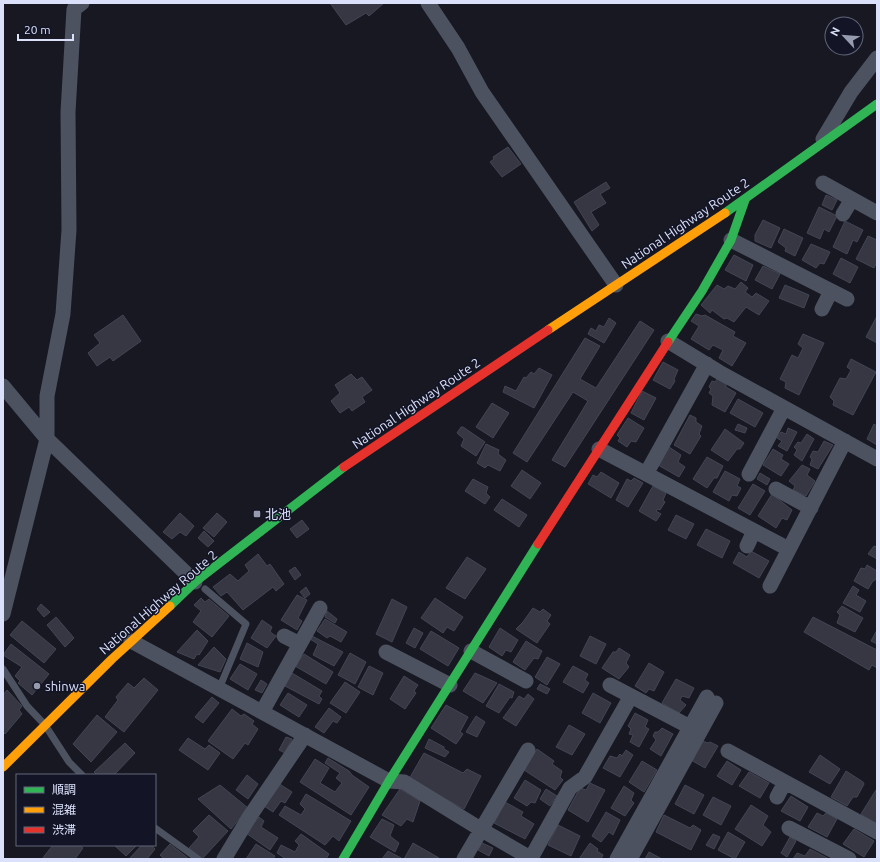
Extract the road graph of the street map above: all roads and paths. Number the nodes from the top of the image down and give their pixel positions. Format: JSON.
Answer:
{"nodes":[{"id":1,"x":82,"y":3,"type":"edge"},
{"id":2,"x":428,"y":3,"type":"edge"},
{"id":3,"x":877,"y":58,"type":"edge"},
{"id":4,"x":877,"y":104,"type":"edge"},
{"id":5,"x":819,"y":147,"type":"junction"},
{"id":6,"x":823,"y":183,"type":"dead end"},
{"id":7,"x":852,"y":199,"type":"junction"},
{"id":8,"x":745,"y":200,"type":"junction"},
{"id":9,"x":877,"y":213,"type":"edge"},
{"id":10,"x":843,"y":214,"type":"dead end"},
{"id":11,"x":730,"y":240,"type":"junction"},
{"id":12,"x":616,"y":285,"type":"junction"},
{"id":13,"x":831,"y":291,"type":"junction"},
{"id":14,"x":847,"y":299,"type":"dead end"},
{"id":15,"x":822,"y":309,"type":"dead end"},
{"id":16,"x":668,"y":341,"type":"junction"},
{"id":17,"x":707,"y":364,"type":"junction"},
{"id":18,"x":3,"y":386,"type":"edge"},
{"id":19,"x":784,"y":408,"type":"junction"},
{"id":20,"x":47,"y":439,"type":"junction"},
{"id":21,"x":845,"y":441,"type":"junction"},
{"id":22,"x":599,"y":449,"type":"junction"},
{"id":23,"x":877,"y":458,"type":"edge"},
{"id":24,"x":646,"y":474,"type":"junction"},
{"id":25,"x":749,"y":474,"type":"dead end"},
{"id":26,"x":776,"y":489,"type":"dead end"},
{"id":27,"x":811,"y":508,"type":"junction"},
{"id":28,"x":754,"y":531,"type":"junction"},
{"id":29,"x":781,"y":545,"type":"dead end"},
{"id":30,"x":747,"y":546,"type":"dead end"},
{"id":31,"x":200,"y":586,"type":"junction"},
{"id":32,"x":770,"y":586,"type":"dead end"},
{"id":33,"x":320,"y":608,"type":"dead end"},
{"id":34,"x":3,"y":614,"type":"edge"},
{"id":35,"x":284,"y":636,"type":"dead end"},
{"id":36,"x":130,"y":641,"type":"junction"},
{"id":37,"x":300,"y":644,"type":"junction"},
{"id":38,"x":471,"y":651,"type":"junction"},
{"id":39,"x":386,"y":652,"type":"dead end"},
{"id":40,"x":3,"y":669,"type":"edge"},
{"id":41,"x":526,"y":681,"type":"dead end"},
{"id":42,"x":450,"y":684,"type":"junction"},
{"id":43,"x":610,"y":685,"type":"dead end"},
{"id":44,"x":219,"y":689,"type":"junction"},
{"id":45,"x":631,"y":696,"type":"junction"},
{"id":46,"x":262,"y":712,"type":"junction"},
{"id":47,"x":45,"y":725,"type":"junction"},
{"id":48,"x":690,"y":727,"type":"junction"},
{"id":49,"x":305,"y":735,"type":"junction"},
{"id":50,"x":528,"y":750,"type":"dead end"},
{"id":51,"x":728,"y":751,"type":"dead end"},
{"id":52,"x":3,"y":767,"type":"edge"},
{"id":53,"x":81,"y":774,"type":"edge"},
{"id":54,"x":389,"y":781,"type":"junction"},
{"id":55,"x":785,"y":782,"type":"junction"},
{"id":56,"x":777,"y":797,"type":"dead end"},
{"id":57,"x":789,"y":828,"type":"dead end"},
{"id":58,"x":156,"y":829,"type":"edge"},
{"id":59,"x":482,"y":830,"type":"junction"},
{"id":60,"x":877,"y":832,"type":"edge"},
{"id":61,"x":532,"y":858,"type":"edge"},
{"id":62,"x":198,"y":859,"type":"edge"},
{"id":63,"x":224,"y":859,"type":"edge"},
{"id":64,"x":343,"y":859,"type":"edge"},
{"id":65,"x":464,"y":859,"type":"edge"},
{"id":66,"x":617,"y":859,"type":"edge"},
{"id":67,"x":630,"y":859,"type":"edge"},
{"id":68,"x":850,"y":859,"type":"edge"}],
"edges":[{"from":1,"to":20,"type":"street"},
{"from":2,"to":12,"type":"street"},
{"from":3,"to":5,"type":"street"},
{"from":4,"to":5,"type":"main road","name":"National Highway Route 2"},
{"from":5,"to":8,"type":"main road","name":"National Highway Route 2"},
{"from":6,"to":7,"type":"street"},
{"from":7,"to":9,"type":"street"},
{"from":7,"to":10,"type":"street"},
{"from":8,"to":11,"type":"main road"},
{"from":8,"to":12,"type":"main road","name":"National Highway Route 2"},
{"from":11,"to":13,"type":"street"},
{"from":11,"to":16,"type":"main road"},
{"from":12,"to":31,"type":"main road","name":"National Highway Route 2"},
{"from":13,"to":14,"type":"street"},
{"from":13,"to":15,"type":"street"},
{"from":16,"to":17,"type":"street"},
{"from":16,"to":22,"type":"main road"},
{"from":17,"to":19,"type":"street"},
{"from":17,"to":24,"type":"street"},
{"from":18,"to":20,"type":"street"},
{"from":19,"to":21,"type":"street"},
{"from":19,"to":25,"type":"street"},
{"from":20,"to":31,"type":"street"},
{"from":20,"to":34,"type":"street"},
{"from":21,"to":23,"type":"street"},
{"from":21,"to":27,"type":"street"},
{"from":22,"to":24,"type":"street"},
{"from":22,"to":38,"type":"main road"},
{"from":24,"to":28,"type":"street"},
{"from":26,"to":27,"type":"street"},
{"from":27,"to":32,"type":"street"},
{"from":28,"to":29,"type":"street"},
{"from":28,"to":30,"type":"street"},
{"from":31,"to":36,"type":"main road","name":"National Highway Route 2"},
{"from":31,"to":44,"type":"lane"},
{"from":33,"to":37,"type":"street"},
{"from":35,"to":37,"type":"street"},
{"from":36,"to":44,"type":"street"},
{"from":36,"to":47,"type":"main road","name":"National Highway Route 2"},
{"from":37,"to":46,"type":"street"},
{"from":38,"to":41,"type":"street"},
{"from":38,"to":42,"type":"main road"},
{"from":39,"to":42,"type":"street"},
{"from":40,"to":47,"type":"lane"},
{"from":42,"to":54,"type":"main road"},
{"from":43,"to":45,"type":"street"},
{"from":44,"to":46,"type":"street"},
{"from":45,"to":48,"type":"street"},
{"from":45,"to":61,"type":"street"},
{"from":46,"to":49,"type":"street"},
{"from":47,"to":52,"type":"main road","name":"National Highway Route 2"},
{"from":47,"to":53,"type":"lane"},
{"from":48,"to":66,"type":"street"},
{"from":48,"to":67,"type":"street"},
{"from":49,"to":54,"type":"street"},
{"from":49,"to":63,"type":"street"},
{"from":50,"to":59,"type":"street"},
{"from":51,"to":55,"type":"street"},
{"from":54,"to":59,"type":"street"},
{"from":54,"to":64,"type":"main road"},
{"from":55,"to":56,"type":"street"},
{"from":55,"to":60,"type":"street"},
{"from":57,"to":68,"type":"street"},
{"from":58,"to":62,"type":"lane"},
{"from":59,"to":61,"type":"street"},
{"from":59,"to":65,"type":"street"}]}
